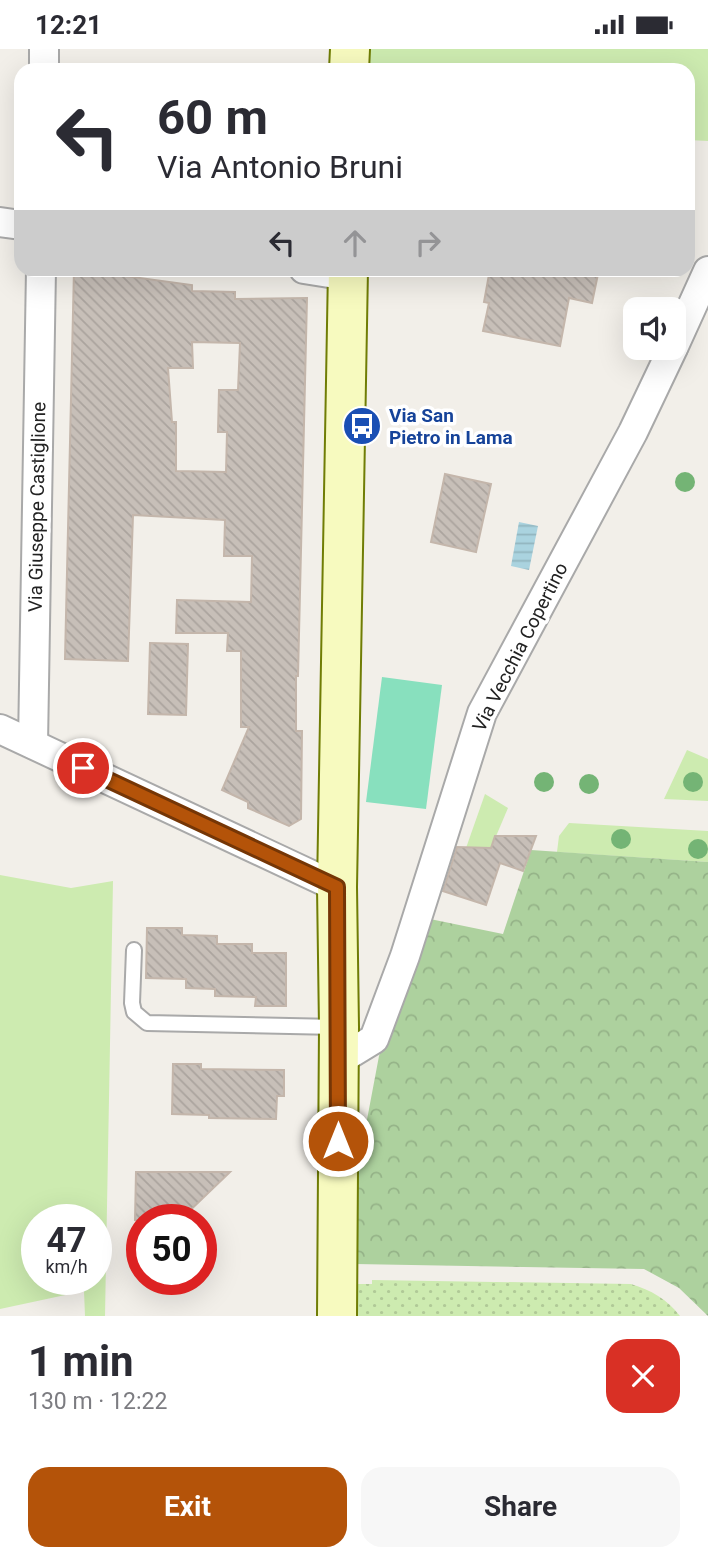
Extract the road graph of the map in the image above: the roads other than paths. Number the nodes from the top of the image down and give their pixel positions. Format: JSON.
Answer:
{"nodes":[{"id":1,"x":708,"y":271,"type":"edge"},
{"id":2,"x":41,"y":277,"type":"edge"},
{"id":3,"x":348,"y":277,"type":"edge"},
{"id":4,"x":686,"y":319,"type":"edge"},
{"id":5,"x":667,"y":360,"type":"edge"},
{"id":6,"x":0,"y":729,"type":"edge"},
{"id":7,"x":33,"y":744,"type":"junction"},
{"id":8,"x":337,"y":887,"type":"junction"},
{"id":9,"x":134,"y":950,"type":"dead end"},
{"id":10,"x":338,"y":1044,"type":"junction"},
{"id":11,"x":337,"y":1316,"type":"edge"}],
"edges":[{"from":1,"to":4,"type":"street","name":"Via Vecchia Copertino"},
{"from":2,"to":7,"type":"street","name":"Via Giuseppe Castiglione"},
{"from":3,"to":8,"type":"main road"},
{"from":5,"to":10,"type":"street","name":"Via Vecchia Copertino"},
{"from":6,"to":7,"type":"street"},
{"from":7,"to":8,"type":"street"},
{"from":8,"to":10,"type":"main road"},
{"from":9,"to":10,"type":"lane"},
{"from":10,"to":11,"type":"main road"}]}
